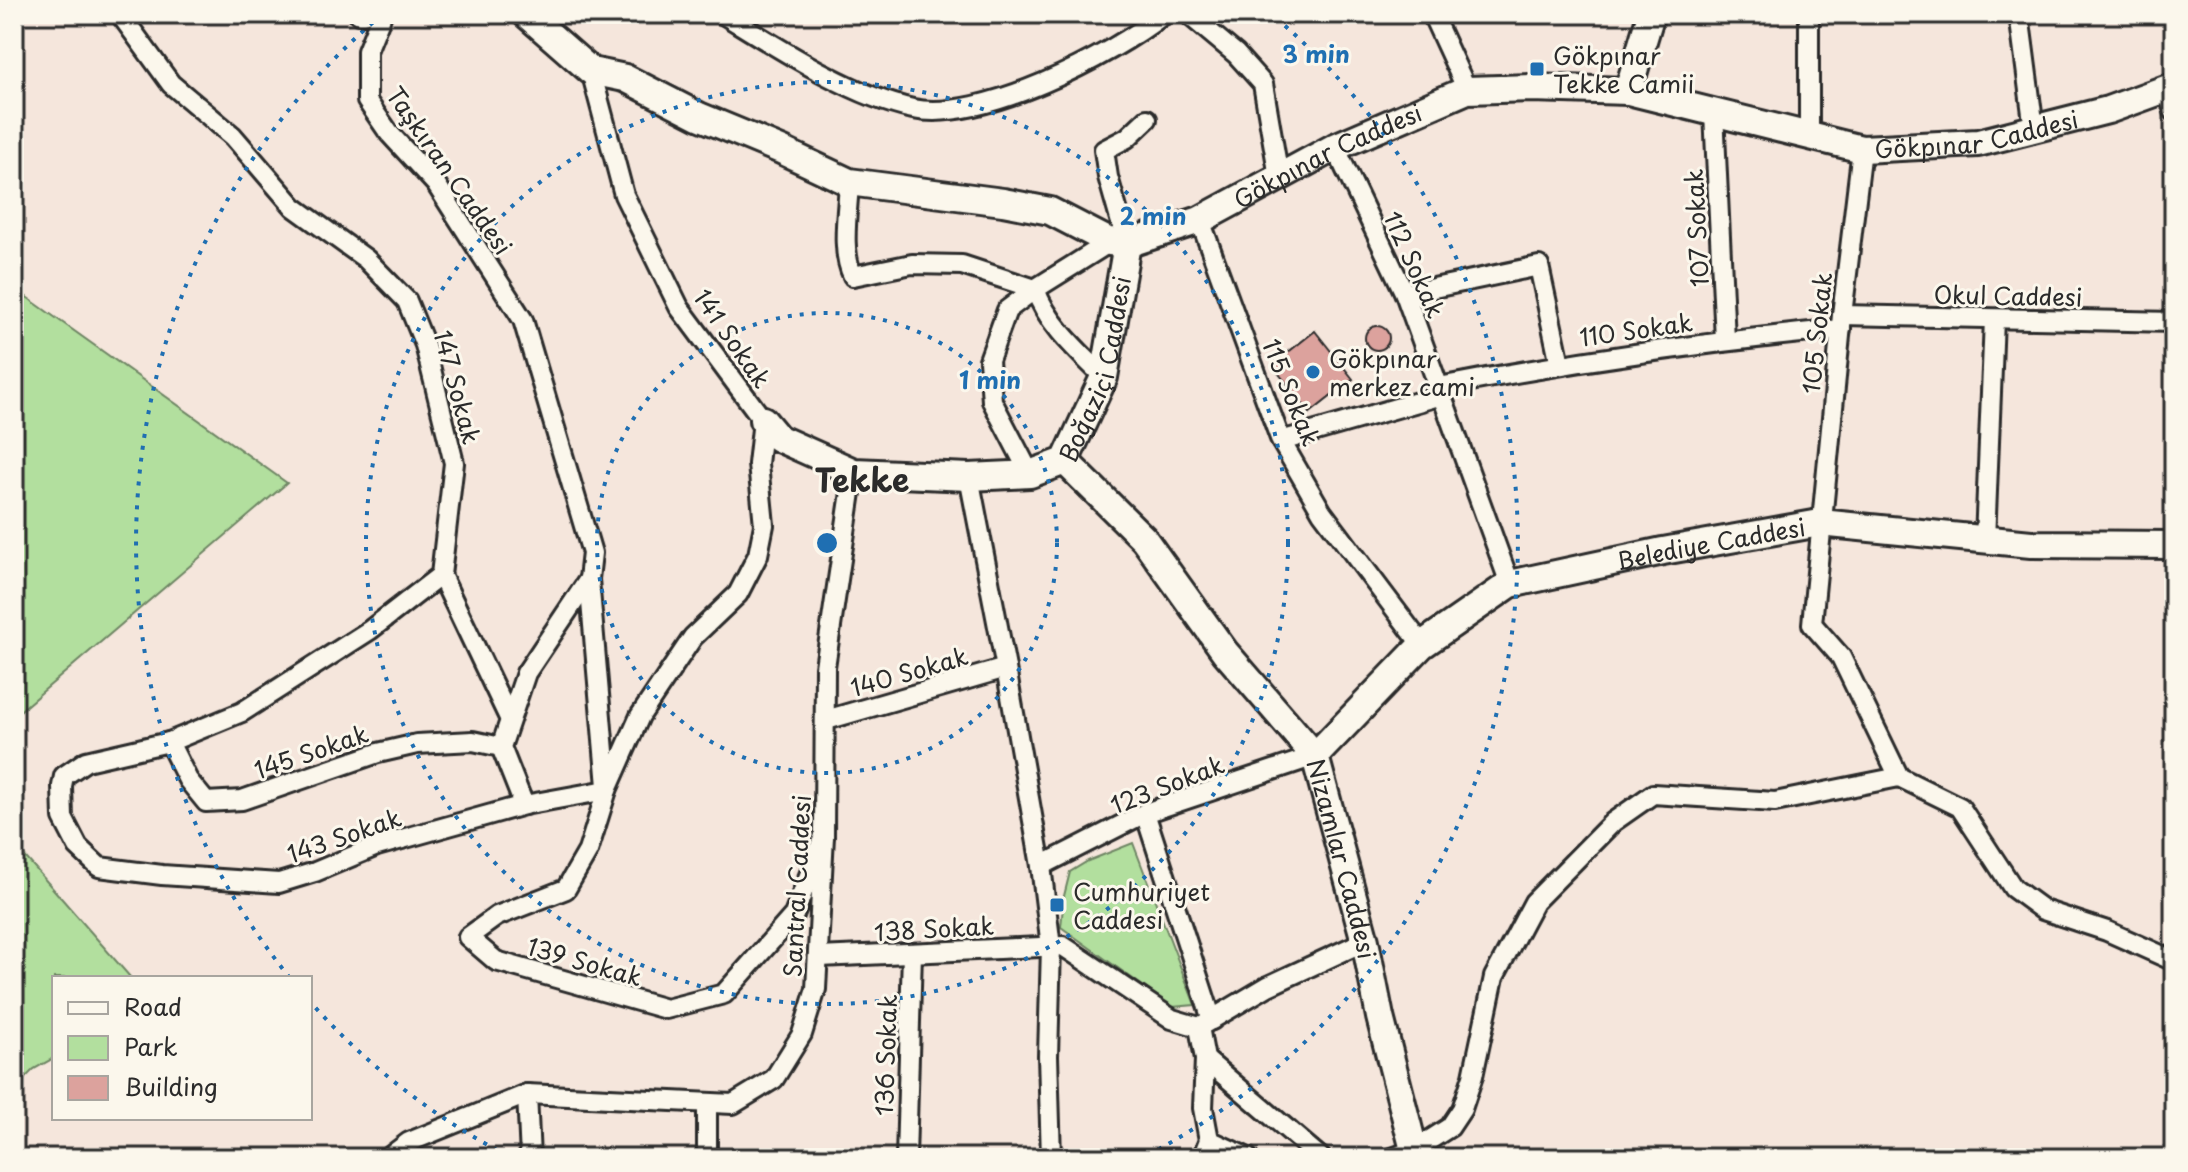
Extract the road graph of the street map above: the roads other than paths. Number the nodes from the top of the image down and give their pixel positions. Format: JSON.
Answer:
{"nodes":[{"id":1,"x":120,"y":14,"type":"edge"},
{"id":2,"x":382,"y":14,"type":"edge"},
{"id":3,"x":526,"y":14,"type":"edge"},
{"id":4,"x":723,"y":14,"type":"edge"},
{"id":5,"x":1164,"y":14,"type":"edge"},
{"id":6,"x":1188,"y":14,"type":"edge"},
{"id":7,"x":1432,"y":14,"type":"edge"},
{"id":8,"x":1651,"y":14,"type":"edge"},
{"id":9,"x":1809,"y":14,"type":"edge"},
{"id":10,"x":2019,"y":14,"type":"edge"},
{"id":11,"x":591,"y":71,"type":"junction"},
{"id":12,"x":1467,"y":90,"type":"junction"},
{"id":13,"x":1628,"y":91,"type":"junction"},
{"id":14,"x":2172,"y":96,"type":"edge"},
{"id":15,"x":1714,"y":113,"type":"junction"},
{"id":16,"x":1147,"y":119,"type":"dead end"},
{"id":17,"x":2034,"y":129,"type":"junction"},
{"id":18,"x":1809,"y":137,"type":"junction"},
{"id":19,"x":1335,"y":147,"type":"junction"},
{"id":20,"x":1862,"y":149,"type":"junction"},
{"id":21,"x":1279,"y":177,"type":"junction"},
{"id":22,"x":849,"y":182,"type":"junction"},
{"id":23,"x":1200,"y":220,"type":"junction"},
{"id":24,"x":1118,"y":243,"type":"junction"},
{"id":25,"x":1035,"y":289,"type":"junction"},
{"id":26,"x":1405,"y":294,"type":"junction"},
{"id":27,"x":1994,"y":319,"type":"junction"},
{"id":28,"x":1841,"y":322,"type":"junction"},
{"id":29,"x":2174,"y":322,"type":"edge"},
{"id":30,"x":1725,"y":340,"type":"junction"},
{"id":31,"x":1560,"y":364,"type":"junction"},
{"id":32,"x":1104,"y":377,"type":"junction"},
{"id":33,"x":1441,"y":391,"type":"junction"},
{"id":34,"x":763,"y":420,"type":"junction"},
{"id":35,"x":1281,"y":441,"type":"junction"},
{"id":36,"x":1065,"y":461,"type":"junction"},
{"id":37,"x":854,"y":472,"type":"junction"},
{"id":38,"x":1030,"y":474,"type":"junction"},
{"id":39,"x":969,"y":477,"type":"junction"},
{"id":40,"x":1820,"y":523,"type":"junction"},
{"id":41,"x":1985,"y":540,"type":"junction"},
{"id":42,"x":2174,"y":545,"type":"edge"},
{"id":43,"x":441,"y":575,"type":"junction"},
{"id":44,"x":589,"y":579,"type":"junction"},
{"id":45,"x":1510,"y":584,"type":"junction"},
{"id":46,"x":1422,"y":645,"type":"junction"},
{"id":47,"x":1006,"y":668,"type":"junction"},
{"id":48,"x":509,"y":718,"type":"junction"},
{"id":49,"x":826,"y":720,"type":"junction"},
{"id":50,"x":169,"y":742,"type":"junction"},
{"id":51,"x":501,"y":747,"type":"junction"},
{"id":52,"x":1315,"y":756,"type":"junction"},
{"id":53,"x":1899,"y":777,"type":"junction"},
{"id":54,"x":607,"y":790,"type":"junction"},
{"id":55,"x":524,"y":805,"type":"junction"},
{"id":56,"x":1145,"y":813,"type":"junction"},
{"id":57,"x":824,"y":836,"type":"junction"},
{"id":58,"x":1041,"y":866,"type":"junction"},
{"id":59,"x":1365,"y":941,"type":"junction"},
{"id":60,"x":1051,"y":947,"type":"junction"},
{"id":61,"x":912,"y":953,"type":"junction"},
{"id":62,"x":819,"y":957,"type":"junction"},
{"id":63,"x":2174,"y":961,"type":"edge"},
{"id":64,"x":1205,"y":1023,"type":"junction"},
{"id":65,"x":1205,"y":1059,"type":"junction"},
{"id":66,"x":527,"y":1094,"type":"junction"},
{"id":67,"x":707,"y":1103,"type":"junction"},
{"id":68,"x":1209,"y":1140,"type":"junction"},
{"id":69,"x":1408,"y":1155,"type":"edge"},
{"id":70,"x":388,"y":1158,"type":"edge"},
{"id":71,"x":530,"y":1158,"type":"edge"},
{"id":72,"x":707,"y":1158,"type":"edge"},
{"id":73,"x":906,"y":1158,"type":"edge"},
{"id":74,"x":1051,"y":1158,"type":"edge"},
{"id":75,"x":1202,"y":1158,"type":"edge"},
{"id":76,"x":1248,"y":1158,"type":"edge"},
{"id":77,"x":1321,"y":1158,"type":"edge"}],
"edges":[{"from":1,"to":43,"type":"street","name":"147 Sokak"},
{"from":2,"to":44,"type":"street","name":"Taşkıran Caddesi"},
{"from":3,"to":11,"type":"street"},
{"from":4,"to":5,"type":"street"},
{"from":6,"to":21,"type":"street"},
{"from":7,"to":12,"type":"street"},
{"from":8,"to":13,"type":"street"},
{"from":9,"to":18,"type":"street"},
{"from":10,"to":17,"type":"street"},
{"from":11,"to":22,"type":"street"},
{"from":11,"to":34,"type":"street","name":"141 Sokak"},
{"from":12,"to":13,"type":"street","name":"Gökpınar Caddesi"},
{"from":12,"to":19,"type":"street","name":"Gökpınar Caddesi"},
{"from":13,"to":15,"type":"street","name":"Gökpınar Caddesi"},
{"from":14,"to":17,"type":"street","name":"Gökpınar Caddesi"},
{"from":15,"to":18,"type":"street","name":"Gökpınar Caddesi"},
{"from":15,"to":30,"type":"street","name":"107 Sokak"},
{"from":16,"to":24,"type":"street"},
{"from":17,"to":20,"type":"street","name":"Gökpınar Caddesi"},
{"from":18,"to":20,"type":"street","name":"Gökpınar Caddesi"},
{"from":19,"to":21,"type":"street","name":"Gökpınar Caddesi"},
{"from":19,"to":26,"type":"street","name":"112 Sokak"},
{"from":20,"to":28,"type":"street","name":"105 Sokak"},
{"from":21,"to":23,"type":"street","name":"Gökpınar Caddesi"},
{"from":22,"to":24,"type":"street"},
{"from":22,"to":25,"type":"street"},
{"from":23,"to":24,"type":"street","name":"Gökpınar Caddesi"},
{"from":23,"to":35,"type":"street","name":"115 Sokak"},
{"from":24,"to":25,"type":"street"},
{"from":24,"to":32,"type":"street","name":"Boğaziçi Caddesi"},
{"from":25,"to":32,"type":"street"},
{"from":25,"to":38,"type":"street"},
{"from":26,"to":31,"type":"street"},
{"from":26,"to":33,"type":"street","name":"112 Sokak"},
{"from":27,"to":28,"type":"street","name":"Okul Caddesi"},
{"from":27,"to":29,"type":"street","name":"Okul Caddesi"},
{"from":27,"to":41,"type":"street"},
{"from":28,"to":30,"type":"street","name":"110 Sokak"},
{"from":28,"to":40,"type":"street","name":"105 Sokak"},
{"from":30,"to":31,"type":"street","name":"110 Sokak"},
{"from":31,"to":33,"type":"street","name":"110 Sokak"},
{"from":32,"to":36,"type":"street","name":"Boğaziçi Caddesi"},
{"from":33,"to":35,"type":"street","name":"110 Sokak"},
{"from":33,"to":45,"type":"street","name":"112 Sokak"},
{"from":34,"to":37,"type":"street","name":"Boğaziçi Caddesi"},
{"from":34,"to":54,"type":"street","name":"141 Sokak"},
{"from":35,"to":46,"type":"street","name":"115 Sokak"},
{"from":36,"to":38,"type":"street","name":"Boğaziçi Caddesi"},
{"from":36,"to":52,"type":"street","name":"Nizamlar Caddesi"},
{"from":37,"to":39,"type":"street","name":"Boğaziçi Caddesi"},
{"from":37,"to":49,"type":"street","name":"Santral Caddesi"},
{"from":38,"to":39,"type":"street","name":"Boğaziçi Caddesi"},
{"from":39,"to":47,"type":"street"},
{"from":40,"to":41,"type":"street","name":"Belediye Caddesi"},
{"from":40,"to":45,"type":"street","name":"Belediye Caddesi"},
{"from":40,"to":53,"type":"street","name":"105 Sokak"},
{"from":41,"to":42,"type":"street","name":"Belediye Caddesi"},
{"from":43,"to":48,"type":"street"},
{"from":43,"to":50,"type":"street"},
{"from":44,"to":48,"type":"street"},
{"from":44,"to":54,"type":"street","name":"Taşkıran Caddesi"},
{"from":45,"to":46,"type":"street","name":"Belediye Caddesi"},
{"from":46,"to":52,"type":"street","name":"Belediye Caddesi"},
{"from":47,"to":49,"type":"street","name":"140 Sokak"},
{"from":47,"to":58,"type":"street"},
{"from":48,"to":51,"type":"street"},
{"from":49,"to":57,"type":"street","name":"Santral Caddesi"},
{"from":50,"to":51,"type":"street","name":"145 Sokak"},
{"from":50,"to":55,"type":"street","name":"143 Sokak"},
{"from":51,"to":55,"type":"street"},
{"from":52,"to":56,"type":"street","name":"123 Sokak"},
{"from":52,"to":59,"type":"street","name":"Nizamlar Caddesi"},
{"from":53,"to":63,"type":"street"},
{"from":53,"to":69,"type":"street"},
{"from":54,"to":55,"type":"street","name":"143 Sokak"},
{"from":54,"to":57,"type":"street","name":"139 Sokak"},
{"from":56,"to":58,"type":"street","name":"123 Sokak"},
{"from":56,"to":64,"type":"street"},
{"from":57,"to":62,"type":"street","name":"Santral Caddesi"},
{"from":58,"to":60,"type":"street"},
{"from":59,"to":64,"type":"street"},
{"from":59,"to":69,"type":"street","name":"Nizamlar Caddesi"},
{"from":60,"to":61,"type":"street","name":"138 Sokak"},
{"from":60,"to":64,"type":"street"},
{"from":60,"to":74,"type":"street"},
{"from":61,"to":62,"type":"street","name":"138 Sokak"},
{"from":61,"to":73,"type":"street","name":"136 Sokak"},
{"from":62,"to":67,"type":"street","name":"Santral Caddesi"},
{"from":64,"to":65,"type":"street"},
{"from":65,"to":68,"type":"street"},
{"from":65,"to":77,"type":"street"},
{"from":66,"to":67,"type":"street","name":"Santral Caddesi"},
{"from":66,"to":70,"type":"street","name":"Santral Caddesi"},
{"from":66,"to":71,"type":"street"},
{"from":67,"to":72,"type":"street"},
{"from":68,"to":75,"type":"street"},
{"from":68,"to":76,"type":"street"}]}
